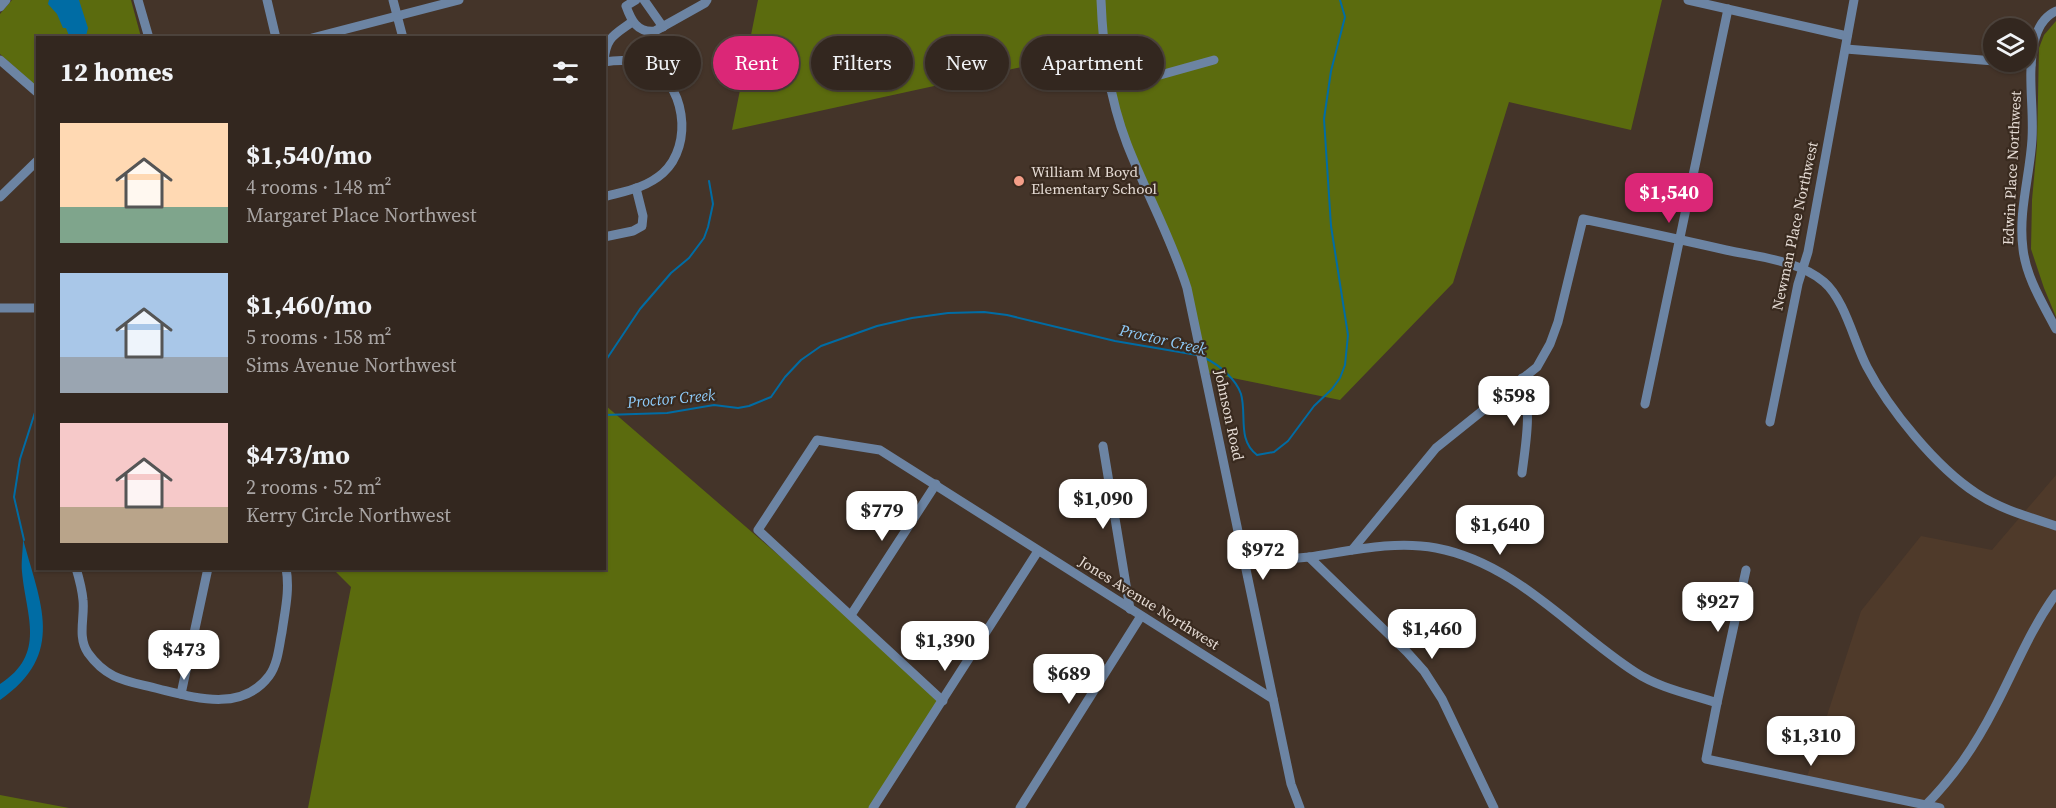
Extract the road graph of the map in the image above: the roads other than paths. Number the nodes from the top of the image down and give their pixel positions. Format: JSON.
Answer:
{"nodes":[{"id":1,"x":6,"y":0,"type":"edge"},
{"id":2,"x":138,"y":0,"type":"edge"},
{"id":3,"x":267,"y":0,"type":"edge"},
{"id":4,"x":393,"y":0,"type":"edge"},
{"id":5,"x":459,"y":0,"type":"edge"},
{"id":6,"x":636,"y":0,"type":"edge"},
{"id":7,"x":644,"y":0,"type":"edge"},
{"id":8,"x":707,"y":0,"type":"edge"},
{"id":9,"x":1101,"y":0,"type":"edge"},
{"id":10,"x":1688,"y":0,"type":"edge"},
{"id":11,"x":1854,"y":0,"type":"edge"},
{"id":12,"x":0,"y":7,"type":"edge"},
{"id":13,"x":1728,"y":9,"type":"junction"},
{"id":14,"x":2056,"y":11,"type":"edge"},
{"id":15,"x":397,"y":16,"type":"junction"},
{"id":16,"x":632,"y":22,"type":"junction"},
{"id":17,"x":663,"y":27,"type":"junction"},
{"id":18,"x":148,"y":36,"type":"edge"},
{"id":19,"x":276,"y":36,"type":"edge"},
{"id":20,"x":320,"y":36,"type":"edge"},
{"id":21,"x":402,"y":36,"type":"edge"},
{"id":22,"x":1102,"y":36,"type":"edge"},
{"id":23,"x":1847,"y":36,"type":"junction"},
{"id":24,"x":2037,"y":36,"type":"edge"},
{"id":25,"x":606,"y":45,"type":"edge"},
{"id":26,"x":1846,"y":48,"type":"junction"},
{"id":27,"x":0,"y":60,"type":"edge"},
{"id":28,"x":1214,"y":60,"type":"dead end"},
{"id":29,"x":606,"y":61,"type":"edge"},
{"id":30,"x":1983,"y":61,"type":"edge"},
{"id":31,"x":2031,"y":72,"type":"edge"},
{"id":32,"x":1164,"y":74,"type":"edge"},
{"id":33,"x":1110,"y":90,"type":"edge"},
{"id":34,"x":36,"y":91,"type":"edge"},
{"id":35,"x":36,"y":162,"type":"edge"},
{"id":36,"x":636,"y":188,"type":"junction"},
{"id":37,"x":0,"y":197,"type":"edge"},
{"id":38,"x":606,"y":197,"type":"edge"},
{"id":39,"x":606,"y":237,"type":"edge"},
{"id":40,"x":1681,"y":240,"type":"junction"},
{"id":41,"x":1802,"y":269,"type":"junction"},
{"id":42,"x":0,"y":308,"type":"edge"},
{"id":43,"x":36,"y":308,"type":"edge"},
{"id":44,"x":2056,"y":329,"type":"edge"},
{"id":45,"x":1522,"y":378,"type":"junction"},
{"id":46,"x":1646,"y":404,"type":"dead end"},
{"id":47,"x":1770,"y":422,"type":"dead end"},
{"id":48,"x":1102,"y":446,"type":"dead end"},
{"id":49,"x":1522,"y":473,"type":"dead end"},
{"id":50,"x":936,"y":484,"type":"junction"},
{"id":51,"x":2056,"y":526,"type":"edge"},
{"id":52,"x":1352,"y":550,"type":"junction"},
{"id":53,"x":1038,"y":551,"type":"junction"},
{"id":54,"x":1309,"y":556,"type":"junction"},
{"id":55,"x":1245,"y":563,"type":"junction"},
{"id":56,"x":76,"y":570,"type":"edge"},
{"id":57,"x":208,"y":570,"type":"edge"},
{"id":58,"x":286,"y":570,"type":"edge"},
{"id":59,"x":1746,"y":570,"type":"dead end"},
{"id":60,"x":2056,"y":594,"type":"edge"},
{"id":61,"x":1130,"y":609,"type":"junction"},
{"id":62,"x":850,"y":615,"type":"junction"},
{"id":63,"x":1141,"y":616,"type":"junction"},
{"id":64,"x":181,"y":694,"type":"junction"},
{"id":65,"x":1273,"y":699,"type":"junction"},
{"id":66,"x":943,"y":702,"type":"junction"},
{"id":67,"x":1717,"y":703,"type":"junction"},
{"id":68,"x":1924,"y":807,"type":"edge"},
{"id":69,"x":873,"y":808,"type":"edge"},
{"id":70,"x":1020,"y":808,"type":"edge"},
{"id":71,"x":1300,"y":808,"type":"edge"},
{"id":72,"x":1494,"y":808,"type":"edge"},
{"id":73,"x":1940,"y":808,"type":"edge"}],
"edges":[{"from":1,"to":12,"type":"street"},
{"from":2,"to":18,"type":"street"},
{"from":3,"to":19,"type":"street"},
{"from":4,"to":15,"type":"street"},
{"from":5,"to":15,"type":"street"},
{"from":6,"to":16,"type":"street"},
{"from":7,"to":17,"type":"street"},
{"from":8,"to":17,"type":"street"},
{"from":9,"to":22,"type":"street","name":"Johnson Road"},
{"from":10,"to":13,"type":"street"},
{"from":11,"to":23,"type":"street","name":"Newman Place Northwest"},
{"from":13,"to":23,"type":"street"},
{"from":13,"to":40,"type":"street"},
{"from":14,"to":24,"type":"street","name":"Edwin Place Northwest"},
{"from":15,"to":20,"type":"street"},
{"from":15,"to":21,"type":"street"},
{"from":16,"to":17,"type":"street"},
{"from":16,"to":25,"type":"street"},
{"from":23,"to":26,"type":"street","name":"Newman Place Northwest"},
{"from":26,"to":30,"type":"street"},
{"from":26,"to":41,"type":"street","name":"Newman Place Northwest"},
{"from":27,"to":34,"type":"street"},
{"from":28,"to":32,"type":"street"},
{"from":29,"to":36,"type":"street"},
{"from":31,"to":44,"type":"street","name":"Edwin Place Northwest"},
{"from":33,"to":55,"type":"street","name":"Johnson Road"},
{"from":35,"to":37,"type":"street"},
{"from":36,"to":38,"type":"street"},
{"from":36,"to":39,"type":"street"},
{"from":40,"to":41,"type":"street"},
{"from":40,"to":45,"type":"street"},
{"from":40,"to":46,"type":"street"},
{"from":41,"to":47,"type":"street","name":"Newman Place Northwest"},
{"from":41,"to":51,"type":"street"},
{"from":42,"to":43,"type":"street"},
{"from":45,"to":49,"type":"street"},
{"from":45,"to":52,"type":"street"},
{"from":48,"to":61,"type":"street"},
{"from":50,"to":53,"type":"street","name":"Jones Avenue Northwest"},
{"from":50,"to":62,"type":"street"},
{"from":50,"to":62,"type":"street","name":"Jones Avenue Northwest"},
{"from":52,"to":54,"type":"street"},
{"from":52,"to":67,"type":"street"},
{"from":53,"to":61,"type":"street","name":"Jones Avenue Northwest"},
{"from":53,"to":66,"type":"street"},
{"from":54,"to":55,"type":"street"},
{"from":54,"to":72,"type":"street"},
{"from":55,"to":65,"type":"street","name":"Johnson Road"},
{"from":56,"to":64,"type":"street"},
{"from":57,"to":64,"type":"street"},
{"from":58,"to":64,"type":"street"},
{"from":59,"to":67,"type":"street"},
{"from":60,"to":68,"type":"street"},
{"from":61,"to":63,"type":"street","name":"Jones Avenue Northwest"},
{"from":62,"to":66,"type":"street"},
{"from":63,"to":65,"type":"street","name":"Jones Avenue Northwest"},
{"from":63,"to":70,"type":"street"},
{"from":65,"to":71,"type":"street","name":"Johnson Road"},
{"from":66,"to":69,"type":"street"},
{"from":67,"to":68,"type":"street"},
{"from":68,"to":73,"type":"street"}]}
